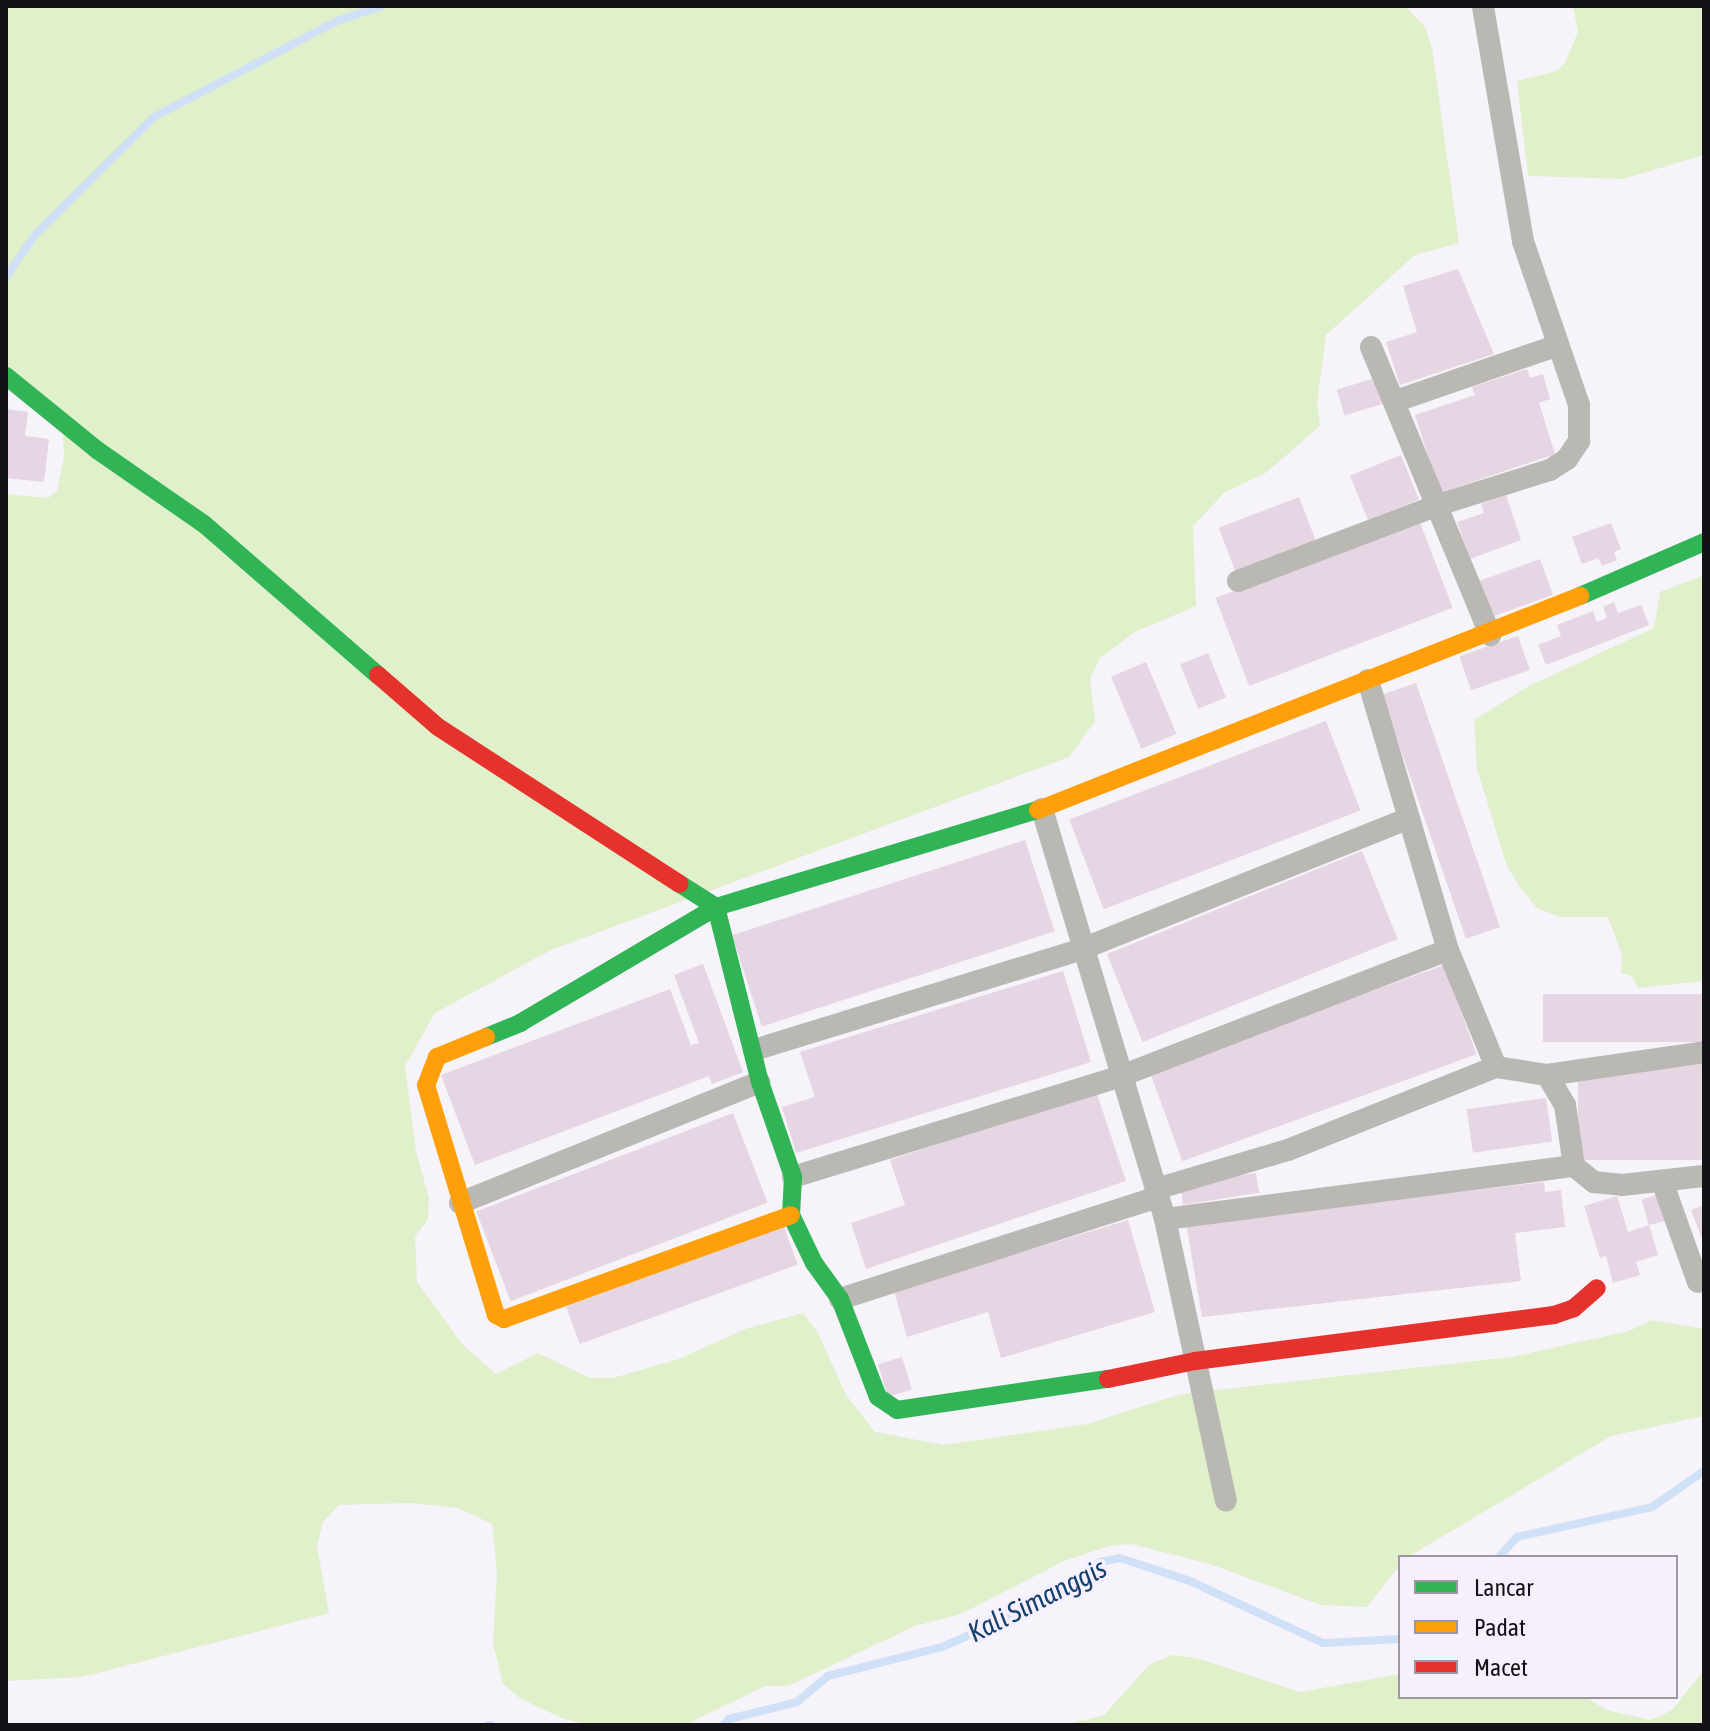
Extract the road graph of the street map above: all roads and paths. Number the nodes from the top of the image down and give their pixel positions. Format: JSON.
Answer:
{"nodes":[{"id":1,"x":1483,"y":6,"type":"edge"},
{"id":2,"x":1556,"y":346,"type":"junction"},
{"id":3,"x":1371,"y":347,"type":"dead end"},
{"id":4,"x":6,"y":376,"type":"edge"},
{"id":5,"x":1396,"y":401,"type":"junction"},
{"id":6,"x":1438,"y":505,"type":"junction"},
{"id":7,"x":1704,"y":542,"type":"edge"},
{"id":8,"x":1238,"y":581,"type":"dead end"},
{"id":9,"x":1490,"y":635,"type":"junction"},
{"id":10,"x":1368,"y":680,"type":"junction"},
{"id":11,"x":1042,"y":809,"type":"junction"},
{"id":12,"x":1407,"y":819,"type":"junction"},
{"id":13,"x":716,"y":907,"type":"junction"},
{"id":14,"x":1082,"y":949,"type":"junction"},
{"id":15,"x":1448,"y":950,"type":"junction"},
{"id":16,"x":754,"y":1050,"type":"junction"},
{"id":17,"x":1704,"y":1052,"type":"edge"},
{"id":18,"x":1496,"y":1067,"type":"junction"},
{"id":19,"x":1547,"y":1075,"type":"junction"},
{"id":20,"x":1121,"y":1076,"type":"junction"},
{"id":21,"x":760,"y":1082,"type":"junction"},
{"id":22,"x":1574,"y":1166,"type":"junction"},
{"id":23,"x":1704,"y":1176,"type":"edge"},
{"id":24,"x":793,"y":1177,"type":"junction"},
{"id":25,"x":1662,"y":1181,"type":"junction"},
{"id":26,"x":1156,"y":1193,"type":"junction"},
{"id":27,"x":460,"y":1203,"type":"junction"},
{"id":28,"x":791,"y":1215,"type":"junction"},
{"id":29,"x":1165,"y":1219,"type":"junction"},
{"id":30,"x":1698,"y":1282,"type":"dead end"},
{"id":31,"x":1597,"y":1288,"type":"dead end"},
{"id":32,"x":840,"y":1299,"type":"junction"},
{"id":33,"x":1195,"y":1361,"type":"junction"},
{"id":34,"x":1226,"y":1500,"type":"dead end"}],
"edges":[{"from":1,"to":2,"type":"street"},
{"from":2,"to":5,"type":"street"},
{"from":2,"to":6,"type":"street"},
{"from":3,"to":5,"type":"street"},
{"from":4,"to":13,"type":"street"},
{"from":5,"to":6,"type":"street"},
{"from":6,"to":8,"type":"street"},
{"from":6,"to":9,"type":"street"},
{"from":7,"to":9,"type":"street"},
{"from":9,"to":10,"type":"street"},
{"from":10,"to":11,"type":"street"},
{"from":10,"to":12,"type":"street"},
{"from":11,"to":13,"type":"street"},
{"from":11,"to":14,"type":"street"},
{"from":12,"to":14,"type":"street"},
{"from":12,"to":15,"type":"street"},
{"from":13,"to":16,"type":"street"},
{"from":13,"to":27,"type":"street"},
{"from":14,"to":16,"type":"street"},
{"from":14,"to":20,"type":"street"},
{"from":15,"to":18,"type":"street"},
{"from":15,"to":20,"type":"street"},
{"from":16,"to":21,"type":"street"},
{"from":17,"to":19,"type":"street"},
{"from":18,"to":19,"type":"street"},
{"from":18,"to":26,"type":"street"},
{"from":19,"to":22,"type":"street"},
{"from":20,"to":24,"type":"street"},
{"from":20,"to":26,"type":"street"},
{"from":21,"to":24,"type":"street"},
{"from":21,"to":27,"type":"street"},
{"from":22,"to":25,"type":"street"},
{"from":22,"to":29,"type":"street"},
{"from":23,"to":25,"type":"street"},
{"from":24,"to":28,"type":"street"},
{"from":25,"to":30,"type":"street"},
{"from":26,"to":29,"type":"street"},
{"from":26,"to":32,"type":"street"},
{"from":27,"to":28,"type":"street"},
{"from":28,"to":32,"type":"street"},
{"from":29,"to":33,"type":"street"},
{"from":31,"to":33,"type":"street"},
{"from":32,"to":33,"type":"street"},
{"from":33,"to":34,"type":"street"}]}
